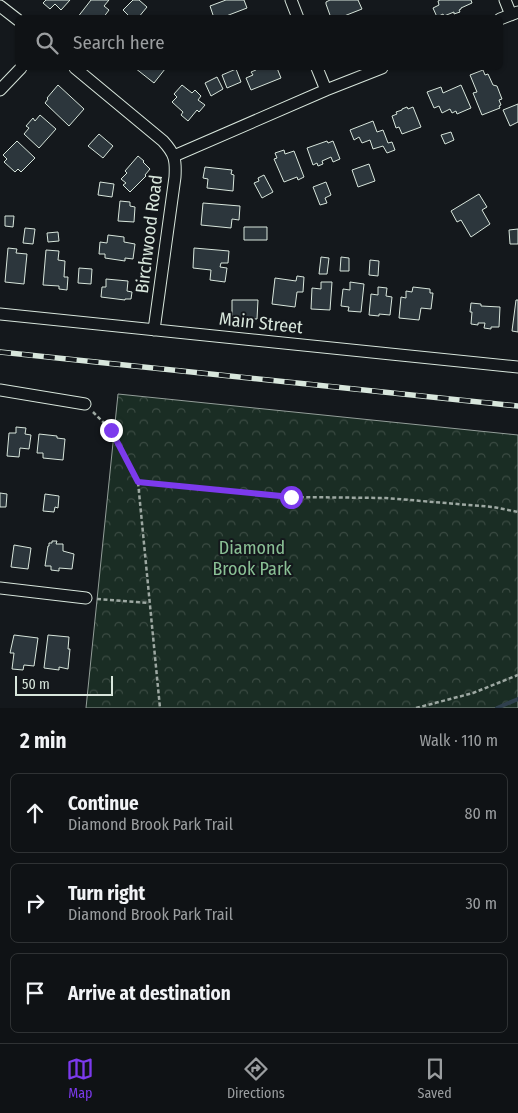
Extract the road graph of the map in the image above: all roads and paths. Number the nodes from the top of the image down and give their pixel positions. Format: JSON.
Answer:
{"nodes":[{"id":1,"x":291,"y":0,"type":"edge"},
{"id":2,"x":505,"y":0,"type":"edge"},
{"id":3,"x":0,"y":6,"type":"edge"},
{"id":4,"x":297,"y":15,"type":"edge"},
{"id":5,"x":510,"y":15,"type":"edge"},
{"id":6,"x":15,"y":18,"type":"edge"},
{"id":7,"x":19,"y":70,"type":"edge"},
{"id":8,"x":77,"y":70,"type":"edge"},
{"id":9,"x":319,"y":70,"type":"edge"},
{"id":10,"x":377,"y":70,"type":"edge"},
{"id":11,"x":0,"y":90,"type":"edge"},
{"id":12,"x":326,"y":90,"type":"junction"},
{"id":13,"x":174,"y":156,"type":"junction"},
{"id":14,"x":0,"y":314,"type":"edge"},
{"id":15,"x":154,"y":330,"type":"junction"},
{"id":16,"x":518,"y":367,"type":"edge"},
{"id":17,"x":0,"y":390,"type":"edge"},
{"id":18,"x":85,"y":404,"type":"joint"},
{"id":19,"x":138,"y":482,"type":"junction"},
{"id":20,"x":518,"y":512,"type":"edge"},
{"id":21,"x":0,"y":588,"type":"edge"},
{"id":22,"x":86,"y":598,"type":"joint"},
{"id":23,"x":149,"y":603,"type":"junction"},
{"id":24,"x":518,"y":676,"type":"edge"},
{"id":25,"x":160,"y":708,"type":"edge"},
{"id":26,"x":416,"y":708,"type":"edge"}],
"edges":[{"from":1,"to":4,"type":"street"},
{"from":2,"to":5,"type":"street"},
{"from":3,"to":6,"type":"street"},
{"from":7,"to":11,"type":"street"},
{"from":8,"to":13,"type":"street","name":"Birchwood Road"},
{"from":9,"to":12,"type":"street"},
{"from":10,"to":12,"type":"street"},
{"from":12,"to":13,"type":"street"},
{"from":13,"to":15,"type":"street","name":"Birchwood Road"},
{"from":14,"to":15,"type":"street","name":"Main Street"},
{"from":15,"to":16,"type":"street","name":"Main Street"},
{"from":17,"to":18,"type":"street"},
{"from":18,"to":19,"type":"path"},
{"from":19,"to":20,"type":"path"},
{"from":19,"to":23,"type":"path"},
{"from":21,"to":22,"type":"street"},
{"from":22,"to":23,"type":"path"},
{"from":23,"to":25,"type":"path"},
{"from":24,"to":26,"type":"path"}]}
